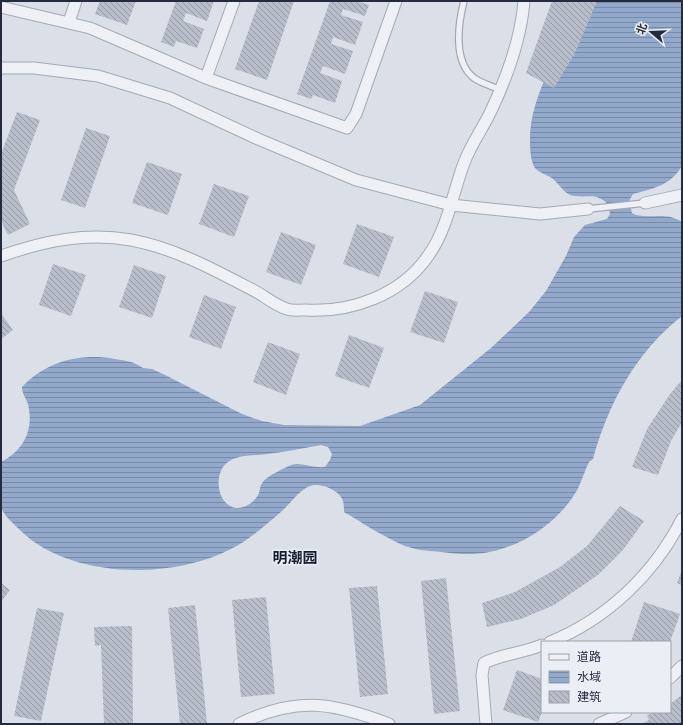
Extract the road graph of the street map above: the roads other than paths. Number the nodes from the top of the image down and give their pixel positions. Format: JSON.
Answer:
{"nodes":[{"id":1,"x":76,"y":1,"type":"edge"},
{"id":2,"x":234,"y":1,"type":"edge"},
{"id":3,"x":396,"y":1,"type":"edge"},
{"id":4,"x":464,"y":1,"type":"edge"},
{"id":5,"x":524,"y":1,"type":"edge"},
{"id":6,"x":1,"y":7,"type":"edge"},
{"id":7,"x":69,"y":22,"type":"junction"},
{"id":8,"x":1,"y":68,"type":"edge"},
{"id":9,"x":206,"y":78,"type":"junction"},
{"id":10,"x":500,"y":90,"type":"junction"},
{"id":11,"x":682,"y":195,"type":"edge"},
{"id":12,"x":645,"y":203,"type":"joint"},
{"id":13,"x":451,"y":205,"type":"junction"},
{"id":14,"x":588,"y":209,"type":"joint"},
{"id":15,"x":1,"y":256,"type":"edge"},
{"id":16,"x":682,"y":519,"type":"edge"},
{"id":17,"x":553,"y":641,"type":"edge"},
{"id":18,"x":541,"y":645,"type":"edge"},
{"id":19,"x":682,"y":666,"type":"edge"},
{"id":20,"x":671,"y":677,"type":"edge"},
{"id":21,"x":624,"y":713,"type":"edge"},
{"id":22,"x":239,"y":724,"type":"edge"},
{"id":23,"x":389,"y":724,"type":"edge"},
{"id":24,"x":486,"y":724,"type":"edge"},
{"id":25,"x":599,"y":724,"type":"edge"}],
"edges":[{"from":1,"to":7,"type":"street"},
{"from":2,"to":9,"type":"street"},
{"from":3,"to":9,"type":"street"},
{"from":4,"to":10,"type":"lane"},
{"from":5,"to":10,"type":"street"},
{"from":6,"to":7,"type":"street"},
{"from":7,"to":9,"type":"street"},
{"from":8,"to":13,"type":"street"},
{"from":10,"to":13,"type":"street"},
{"from":11,"to":12,"type":"street"},
{"from":12,"to":14,"type":"lane"},
{"from":13,"to":14,"type":"street"},
{"from":13,"to":15,"type":"street"},
{"from":16,"to":17,"type":"street"},
{"from":18,"to":24,"type":"street"},
{"from":19,"to":20,"type":"street"},
{"from":21,"to":25,"type":"street"},
{"from":22,"to":23,"type":"street"}]}
